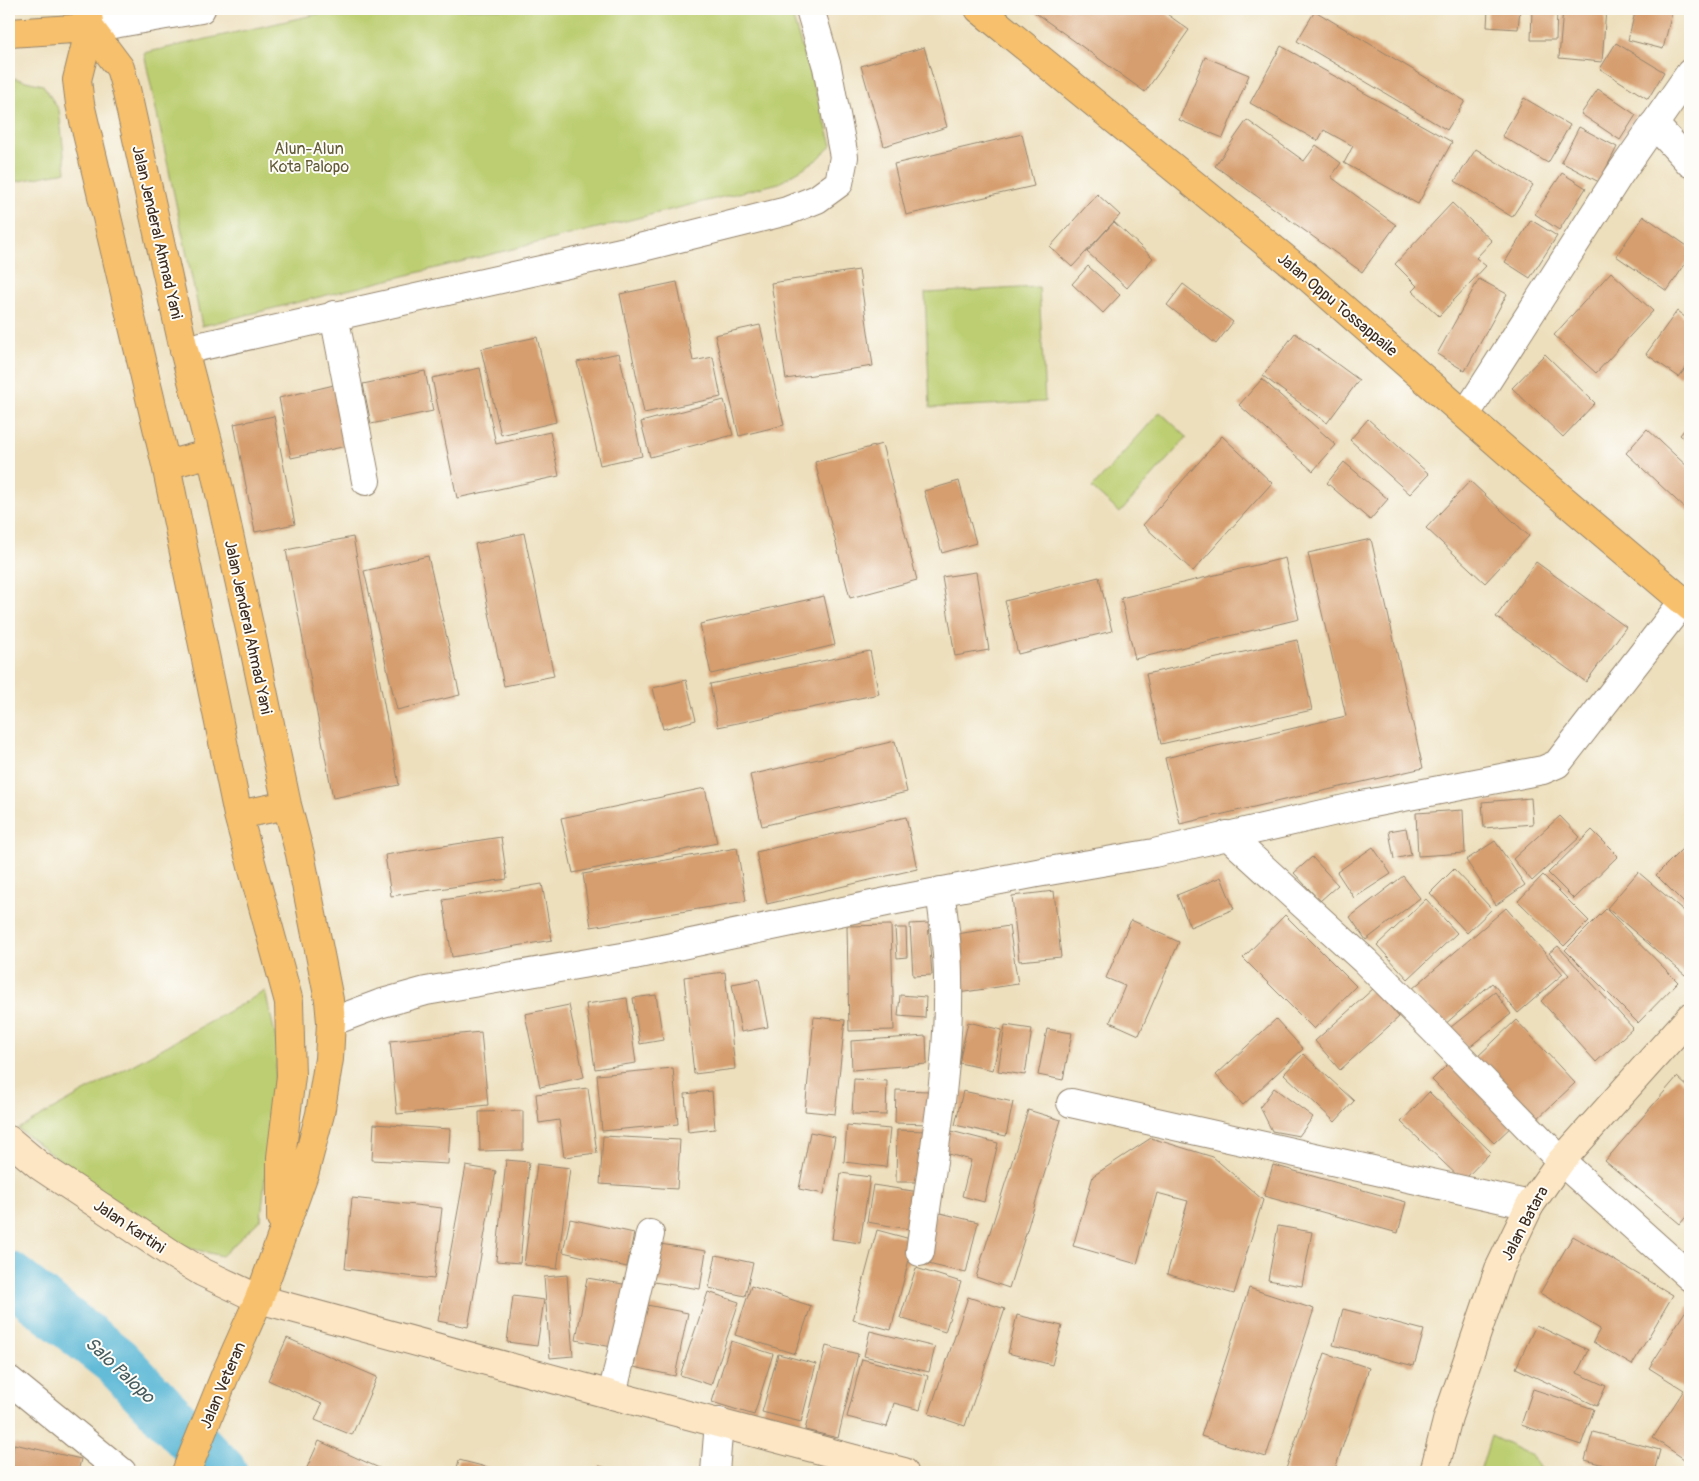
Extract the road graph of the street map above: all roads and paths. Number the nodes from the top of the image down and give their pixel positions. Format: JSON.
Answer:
{"nodes":[{"id":1,"x":201,"y":9,"type":"edge"},
{"id":2,"x":810,"y":9,"type":"edge"},
{"id":3,"x":979,"y":9,"type":"edge"},
{"id":4,"x":88,"y":19,"type":"edge"},
{"id":5,"x":9,"y":33,"type":"edge"},
{"id":6,"x":1690,"y":73,"type":"edge"},
{"id":7,"x":1654,"y":124,"type":"junction"},
{"id":8,"x":1690,"y":163,"type":"edge"},
{"id":9,"x":334,"y":315,"type":"junction"},
{"id":10,"x":184,"y":350,"type":"junction"},
{"id":11,"x":1466,"y":414,"type":"junction"},
{"id":12,"x":211,"y":453,"type":"junction"},
{"id":13,"x":166,"y":465,"type":"junction"},
{"id":14,"x":366,"y":481,"type":"dead end"},
{"id":15,"x":1687,"y":604,"type":"edge"},
{"id":16,"x":287,"y":805,"type":"junction"},
{"id":17,"x":238,"y":815,"type":"junction"},
{"id":18,"x":1227,"y":836,"type":"junction"},
{"id":19,"x":940,"y":892,"type":"junction"},
{"id":20,"x":1690,"y":1017,"type":"edge"},
{"id":21,"x":331,"y":1022,"type":"junction"},
{"id":22,"x":1071,"y":1103,"type":"dead end"},
{"id":23,"x":9,"y":1140,"type":"edge"},
{"id":24,"x":1561,"y":1161,"type":"junction"},
{"id":25,"x":1530,"y":1205,"type":"junction"},
{"id":26,"x":650,"y":1234,"type":"dead end"},
{"id":27,"x":281,"y":1235,"type":"junction"},
{"id":28,"x":920,"y":1252,"type":"dead end"},
{"id":29,"x":1690,"y":1277,"type":"edge"},
{"id":30,"x":259,"y":1299,"type":"junction"},
{"id":31,"x":9,"y":1380,"type":"edge"},
{"id":32,"x":612,"y":1395,"type":"junction"},
{"id":33,"x":719,"y":1422,"type":"junction"},
{"id":34,"x":122,"y":1472,"type":"edge"},
{"id":35,"x":186,"y":1472,"type":"edge"},
{"id":36,"x":715,"y":1472,"type":"edge"},
{"id":37,"x":904,"y":1472,"type":"edge"},
{"id":38,"x":1434,"y":1472,"type":"edge"}],
"edges":[{"from":1,"to":4,"type":"street"},
{"from":2,"to":9,"type":"street"},
{"from":3,"to":11,"type":"main road","name":"Jalan Oppu Tossappaile"},
{"from":4,"to":5,"type":"main road"},
{"from":4,"to":10,"type":"main road","name":"Jalan Jenderal Ahmad Yani"},
{"from":4,"to":13,"type":"main road","name":"Jalan Jenderal Ahmad Yani"},
{"from":6,"to":7,"type":"street"},
{"from":7,"to":8,"type":"street"},
{"from":7,"to":11,"type":"street"},
{"from":9,"to":10,"type":"street"},
{"from":9,"to":14,"type":"street"},
{"from":10,"to":12,"type":"main road","name":"Jalan Jenderal Ahmad Yani"},
{"from":11,"to":15,"type":"main road","name":"Jalan Oppu Tossappaile"},
{"from":12,"to":13,"type":"main road"},
{"from":12,"to":16,"type":"main road","name":"Jalan Jenderal Ahmad Yani"},
{"from":13,"to":17,"type":"main road","name":"Jalan Jenderal Ahmad Yani"},
{"from":15,"to":18,"type":"street"},
{"from":16,"to":17,"type":"main road"},
{"from":16,"to":21,"type":"main road","name":"Jalan Jenderal Ahmad Yani"},
{"from":17,"to":27,"type":"main road","name":"Jalan Jenderal Ahmad Yani"},
{"from":18,"to":19,"type":"street"},
{"from":18,"to":24,"type":"street"},
{"from":19,"to":21,"type":"street"},
{"from":19,"to":28,"type":"street"},
{"from":20,"to":24,"type":"street","name":"Jalan Batara"},
{"from":21,"to":27,"type":"main road","name":"Jalan Jenderal Ahmad Yani"},
{"from":22,"to":25,"type":"street"},
{"from":23,"to":30,"type":"street","name":"Jalan Kartini"},
{"from":24,"to":25,"type":"street","name":"Jalan Batara"},
{"from":24,"to":29,"type":"street"},
{"from":25,"to":38,"type":"street","name":"Jalan Batara"},
{"from":26,"to":32,"type":"street"},
{"from":27,"to":30,"type":"main road","name":"Jalan Jenderal Ahmad Yani"},
{"from":30,"to":32,"type":"street","name":"Jalan Kartini"},
{"from":30,"to":35,"type":"main road","name":"Jalan Veteran"},
{"from":31,"to":34,"type":"street"},
{"from":32,"to":33,"type":"street","name":"Jalan Kartini"},
{"from":33,"to":36,"type":"street"},
{"from":33,"to":37,"type":"street","name":"Jalan Kartini"}]}
